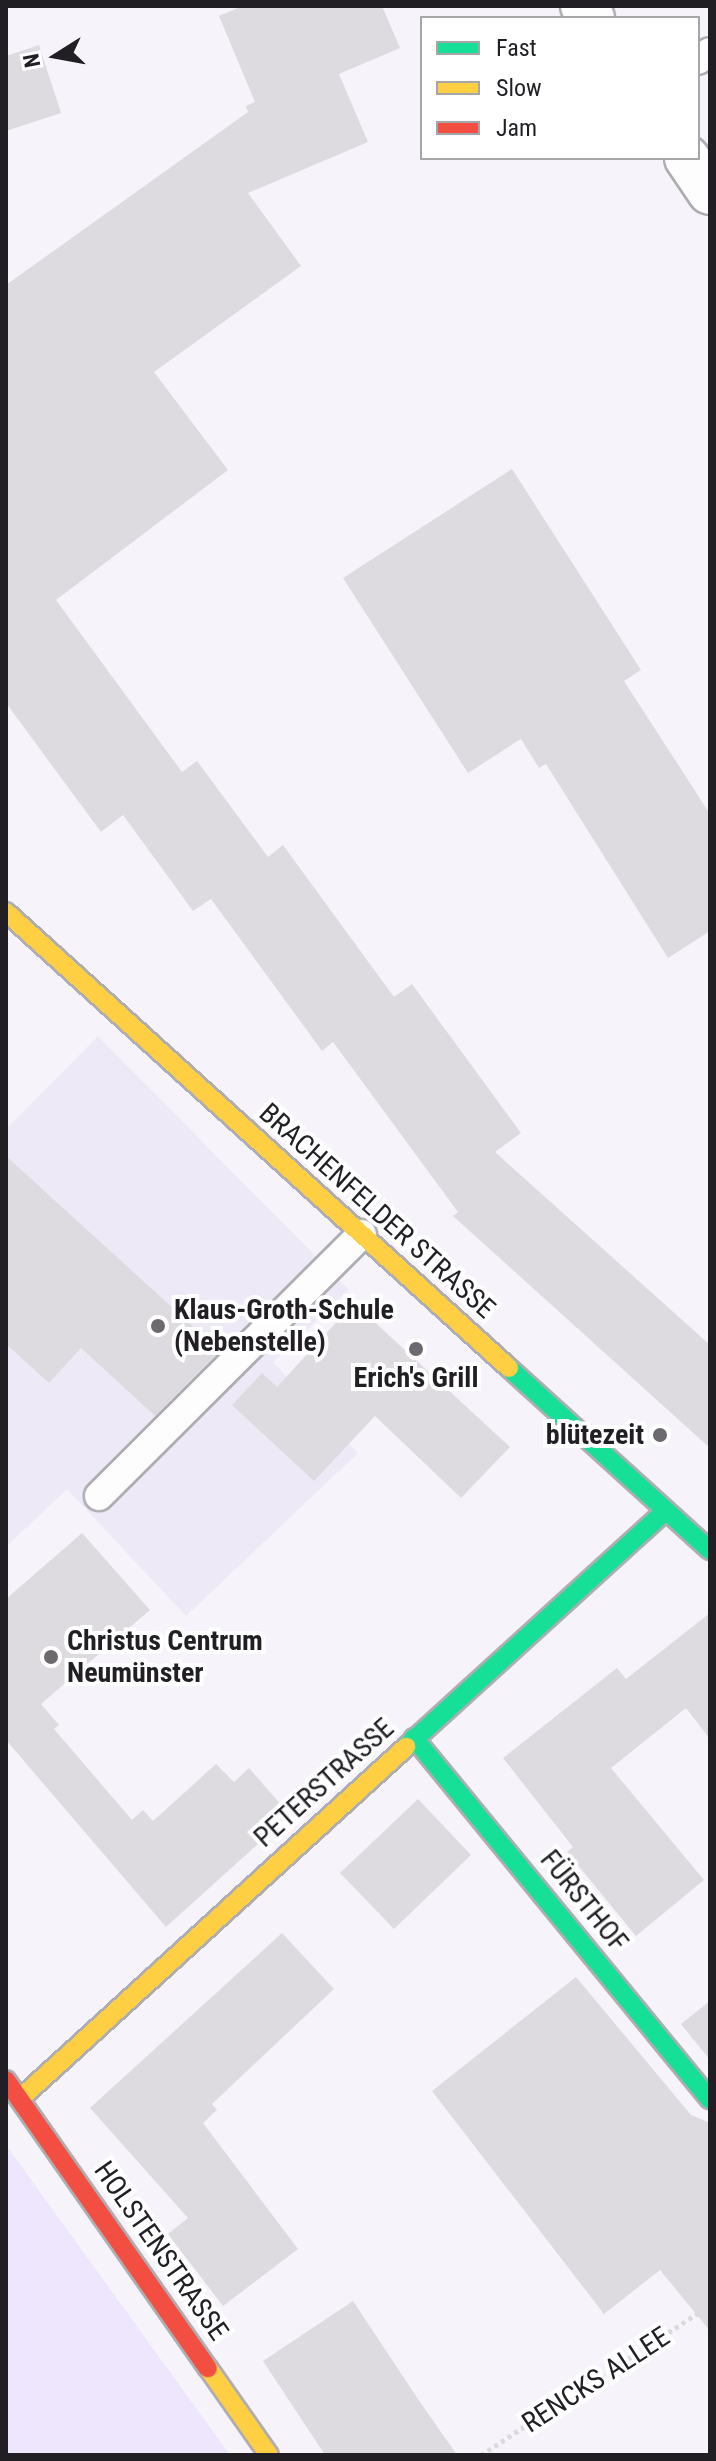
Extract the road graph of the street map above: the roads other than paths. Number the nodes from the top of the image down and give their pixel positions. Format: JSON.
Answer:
{"nodes":[{"id":1,"x":688,"y":160,"type":"edge"},
{"id":2,"x":710,"y":192,"type":"edge"},
{"id":3,"x":6,"y":912,"type":"edge"},
{"id":4,"x":362,"y":1234,"type":"junction"},
{"id":5,"x":99,"y":1496,"type":"dead end"},
{"id":6,"x":664,"y":1512,"type":"junction"},
{"id":7,"x":710,"y":1550,"type":"edge"},
{"id":8,"x":414,"y":1738,"type":"junction"},
{"id":9,"x":6,"y":2080,"type":"edge"},
{"id":10,"x":22,"y":2097,"type":"junction"},
{"id":11,"x":710,"y":2099,"type":"edge"},
{"id":12,"x":269,"y":2455,"type":"edge"}],
"edges":[{"from":1,"to":2,"type":"street"},
{"from":3,"to":4,"type":"street","name":"BRACHENFELDER STRASSE"},
{"from":4,"to":5,"type":"lane"},
{"from":4,"to":6,"type":"street","name":"BRACHENFELDER STRASSE"},
{"from":6,"to":7,"type":"street","name":"BRACHENFELDER STRASSE"},
{"from":6,"to":8,"type":"street","name":"PETERSTRASSE"},
{"from":8,"to":10,"type":"street","name":"PETERSTRASSE"},
{"from":8,"to":11,"type":"street","name":"FÜRSTHOF"},
{"from":9,"to":10,"type":"street","name":"HOLSTENSTRASSE"},
{"from":10,"to":12,"type":"street","name":"HOLSTENSTRASSE"}]}
